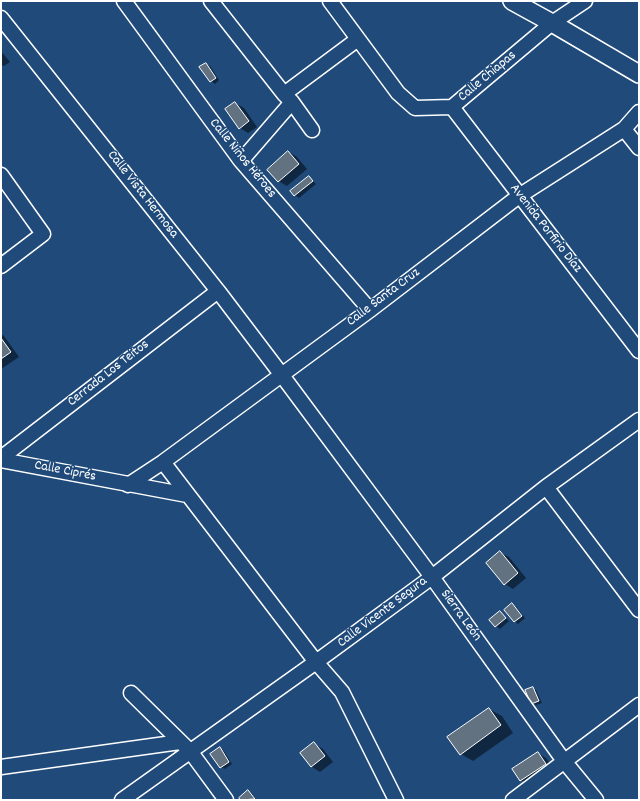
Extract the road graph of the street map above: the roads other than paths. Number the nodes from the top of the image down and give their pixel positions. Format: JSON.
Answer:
{"nodes":[{"id":1,"x":124,"y":1,"type":"edge"},
{"id":2,"x":211,"y":1,"type":"edge"},
{"id":3,"x":330,"y":1,"type":"edge"},
{"id":4,"x":512,"y":1,"type":"edge"},
{"id":5,"x":585,"y":1,"type":"edge"},
{"id":6,"x":1,"y":18,"type":"edge"},
{"id":7,"x":552,"y":23,"type":"junction"},
{"id":8,"x":358,"y":39,"type":"junction"},
{"id":9,"x":639,"y":74,"type":"edge"},
{"id":10,"x":288,"y":98,"type":"junction"},
{"id":11,"x":452,"y":107,"type":"junction"},
{"id":12,"x":639,"y":112,"type":"edge"},
{"id":13,"x":624,"y":129,"type":"junction"},
{"id":14,"x":312,"y":130,"type":"dead end"},
{"id":15,"x":639,"y":148,"type":"edge"},
{"id":16,"x":241,"y":161,"type":"junction"},
{"id":17,"x":1,"y":175,"type":"edge"},
{"id":18,"x":519,"y":196,"type":"junction"},
{"id":19,"x":1,"y":266,"type":"edge"},
{"id":20,"x":218,"y":291,"type":"junction"},
{"id":21,"x":370,"y":310,"type":"junction"},
{"id":22,"x":639,"y":351,"type":"edge"},
{"id":23,"x":281,"y":374,"type":"junction"},
{"id":24,"x":639,"y":420,"type":"edge"},
{"id":25,"x":1,"y":459,"type":"edge"},
{"id":26,"x":162,"y":462,"type":"junction"},
{"id":27,"x":128,"y":485,"type":"junction"},
{"id":28,"x":546,"y":487,"type":"junction"},
{"id":29,"x":187,"y":495,"type":"junction"},
{"id":30,"x":432,"y":577,"type":"junction"},
{"id":31,"x":639,"y":610,"type":"edge"},
{"id":32,"x":316,"y":662,"type":"junction"},
{"id":33,"x":131,"y":693,"type":"dead end"},
{"id":34,"x":639,"y":705,"type":"edge"},
{"id":35,"x":185,"y":746,"type":"junction"},
{"id":36,"x":564,"y":761,"type":"junction"},
{"id":37,"x":1,"y":767,"type":"edge"},
{"id":38,"x":122,"y":800,"type":"edge"},
{"id":39,"x":226,"y":800,"type":"edge"},
{"id":40,"x":396,"y":800,"type":"edge"},
{"id":41,"x":513,"y":800,"type":"edge"},
{"id":42,"x":596,"y":800,"type":"edge"}],
"edges":[{"from":1,"to":16,"type":"street","name":"Calle Niños Héroes"},
{"from":2,"to":10,"type":"street"},
{"from":3,"to":8,"type":"street"},
{"from":4,"to":7,"type":"street"},
{"from":5,"to":7,"type":"street","name":"Calle Chiapas"},
{"from":6,"to":20,"type":"street","name":"Calle Vista Hermosa"},
{"from":7,"to":9,"type":"street"},
{"from":7,"to":11,"type":"street","name":"Calle Chiapas"},
{"from":8,"to":10,"type":"street"},
{"from":8,"to":11,"type":"street","name":"Calle Chiapas"},
{"from":10,"to":14,"type":"street"},
{"from":10,"to":16,"type":"street"},
{"from":11,"to":18,"type":"street","name":"Avenida Porfirio Díaz"},
{"from":12,"to":13,"type":"street","name":"Calle Santa Cruz"},
{"from":13,"to":15,"type":"street"},
{"from":13,"to":18,"type":"street","name":"Calle Santa Cruz"},
{"from":16,"to":21,"type":"street","name":"Calle Niños Héroes"},
{"from":17,"to":19,"type":"street"},
{"from":18,"to":21,"type":"street","name":"Calle Santa Cruz"},
{"from":18,"to":22,"type":"street","name":"Avenida Porfirio Díaz"},
{"from":20,"to":23,"type":"street","name":"Calle Vista Hermosa"},
{"from":20,"to":25,"type":"street","name":"Cerrada Los Teitos"},
{"from":21,"to":23,"type":"street","name":"Calle Santa Cruz"},
{"from":23,"to":26,"type":"street","name":"Calle Santa Cruz"},
{"from":23,"to":30,"type":"street","name":"Sierra León"},
{"from":24,"to":28,"type":"street","name":"Calle Vicente Segura"},
{"from":25,"to":27,"type":"street","name":"Calle Ciprés"},
{"from":26,"to":27,"type":"street","name":"Calle Santa Cruz"},
{"from":26,"to":29,"type":"street"},
{"from":27,"to":29,"type":"street","name":"Calle Ciprés"},
{"from":28,"to":30,"type":"street","name":"Calle Vicente Segura"},
{"from":28,"to":31,"type":"street"},
{"from":29,"to":32,"type":"street"},
{"from":30,"to":32,"type":"street","name":"Calle Vicente Segura"},
{"from":30,"to":36,"type":"street","name":"Sierra León"},
{"from":32,"to":35,"type":"street","name":"Calle Vicente Segura"},
{"from":32,"to":40,"type":"street"},
{"from":33,"to":35,"type":"street"},
{"from":34,"to":36,"type":"street"},
{"from":35,"to":37,"type":"street"},
{"from":35,"to":38,"type":"street","name":"Calle Vicente Segura"},
{"from":35,"to":39,"type":"street"},
{"from":36,"to":41,"type":"street"},
{"from":36,"to":42,"type":"street","name":"Sierra León"}]}
